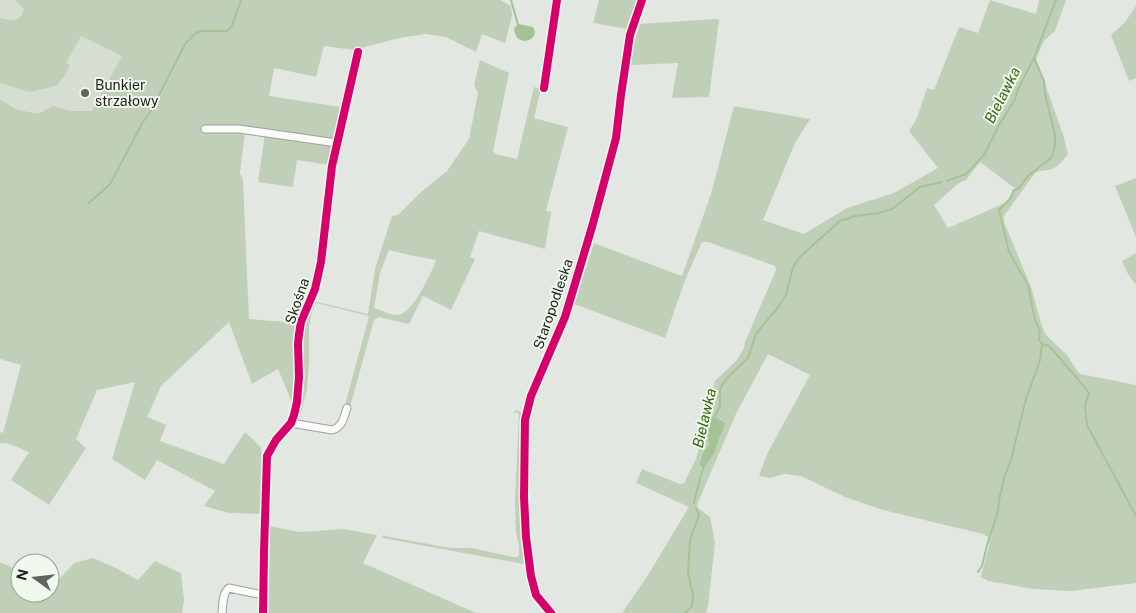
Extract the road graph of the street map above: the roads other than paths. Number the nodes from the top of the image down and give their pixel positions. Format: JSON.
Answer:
{"nodes":[{"id":1,"x":557,"y":0,"type":"edge"},
{"id":2,"x":642,"y":0,"type":"edge"},
{"id":3,"x":358,"y":52,"type":"dead end"},
{"id":4,"x":544,"y":88,"type":"dead end"},
{"id":5,"x":205,"y":128,"type":"dead end"},
{"id":6,"x":337,"y":143,"type":"junction"},
{"id":7,"x":347,"y":408,"type":"dead end"},
{"id":8,"x":291,"y":423,"type":"junction"},
{"id":9,"x":263,"y":594,"type":"junction"},
{"id":10,"x":222,"y":613,"type":"edge"},
{"id":11,"x":263,"y":613,"type":"edge"},
{"id":12,"x":551,"y":613,"type":"edge"}],
"edges":[{"from":1,"to":4,"type":"street"},
{"from":2,"to":12,"type":"street","name":"Staropodleska"},
{"from":3,"to":6,"type":"street","name":"Skośna"},
{"from":5,"to":6,"type":"street"},
{"from":6,"to":8,"type":"street","name":"Skośna"},
{"from":7,"to":8,"type":"street"},
{"from":8,"to":9,"type":"street","name":"Skośna"},
{"from":9,"to":10,"type":"street"},
{"from":9,"to":11,"type":"street","name":"Skośna"}]}
